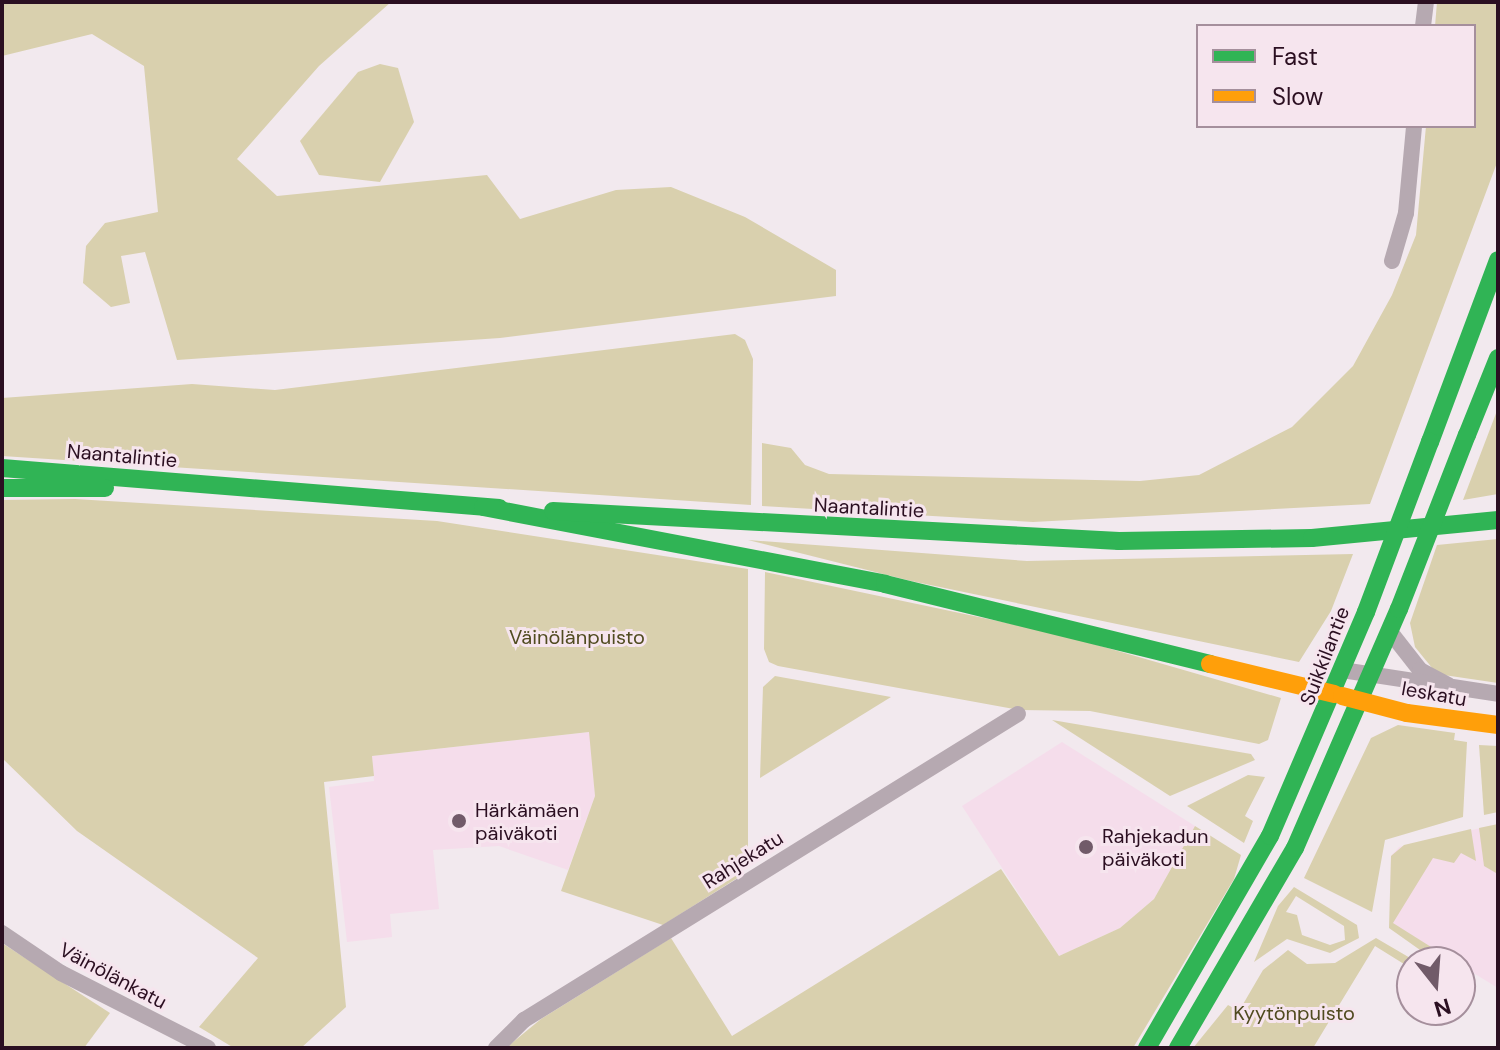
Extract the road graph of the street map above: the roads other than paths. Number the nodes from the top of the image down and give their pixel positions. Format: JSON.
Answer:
{"nodes":[{"id":1,"x":1426,"y":2,"type":"edge"},
{"id":2,"x":1423,"y":24,"type":"edge"},
{"id":3,"x":1414,"y":128,"type":"edge"},
{"id":4,"x":1498,"y":260,"type":"edge"},
{"id":5,"x":1392,"y":261,"type":"dead end"},
{"id":6,"x":1498,"y":358,"type":"edge"},
{"id":7,"x":2,"y":468,"type":"edge"},
{"id":8,"x":2,"y":488,"type":"edge"},
{"id":9,"x":238,"y":489,"type":"junction"},
{"id":10,"x":483,"y":507,"type":"junction"},
{"id":11,"x":1498,"y":520,"type":"edge"},
{"id":12,"x":1391,"y":633,"type":"junction"},
{"id":13,"x":1342,"y":670,"type":"junction"},
{"id":14,"x":1372,"y":677,"type":"junction"},
{"id":15,"x":1461,"y":689,"type":"junction"},
{"id":16,"x":1334,"y":694,"type":"junction"},
{"id":17,"x":1498,"y":694,"type":"edge"},
{"id":18,"x":1362,"y":701,"type":"junction"},
{"id":19,"x":1018,"y":714,"type":"dead end"},
{"id":20,"x":1498,"y":725,"type":"edge"},
{"id":21,"x":2,"y":933,"type":"edge"},
{"id":22,"x":208,"y":1048,"type":"edge"},
{"id":23,"x":496,"y":1048,"type":"edge"},
{"id":24,"x":1147,"y":1048,"type":"edge"},
{"id":25,"x":1178,"y":1048,"type":"edge"}],
"edges":[{"from":1,"to":2,"type":"street"},
{"from":3,"to":5,"type":"street"},
{"from":4,"to":13,"type":"main road","name":"Suikkilantie","bridge":true},
{"from":6,"to":12,"type":"main road","bridge":true},
{"from":7,"to":9,"type":"main road","name":"Naantalintie"},
{"from":8,"to":9,"type":"main road","name":"Naantalintie"},
{"from":9,"to":10,"type":"main road","name":"Naantalintie"},
{"from":10,"to":11,"type":"main road","name":"Naantalintie"},
{"from":10,"to":16,"type":"main road","name":"Ieskatu"},
{"from":12,"to":14,"type":"main road"},
{"from":12,"to":15,"type":"street","name":"Ieskatu"},
{"from":13,"to":14,"type":"street","name":"Ieskatu"},
{"from":13,"to":16,"type":"main road","name":"Suikkilantie"},
{"from":14,"to":15,"type":"street","name":"Ieskatu"},
{"from":14,"to":18,"type":"main road"},
{"from":15,"to":17,"type":"street","name":"Ieskatu"},
{"from":16,"to":18,"type":"main road","name":"Ieskatu"},
{"from":16,"to":24,"type":"main road","name":"Suikkilantie"},
{"from":18,"to":20,"type":"main road","name":"Ieskatu"},
{"from":18,"to":25,"type":"main road"},
{"from":19,"to":23,"type":"street","name":"Rahjekatu"},
{"from":21,"to":22,"type":"street","name":"Väinölänkatu"}]}
